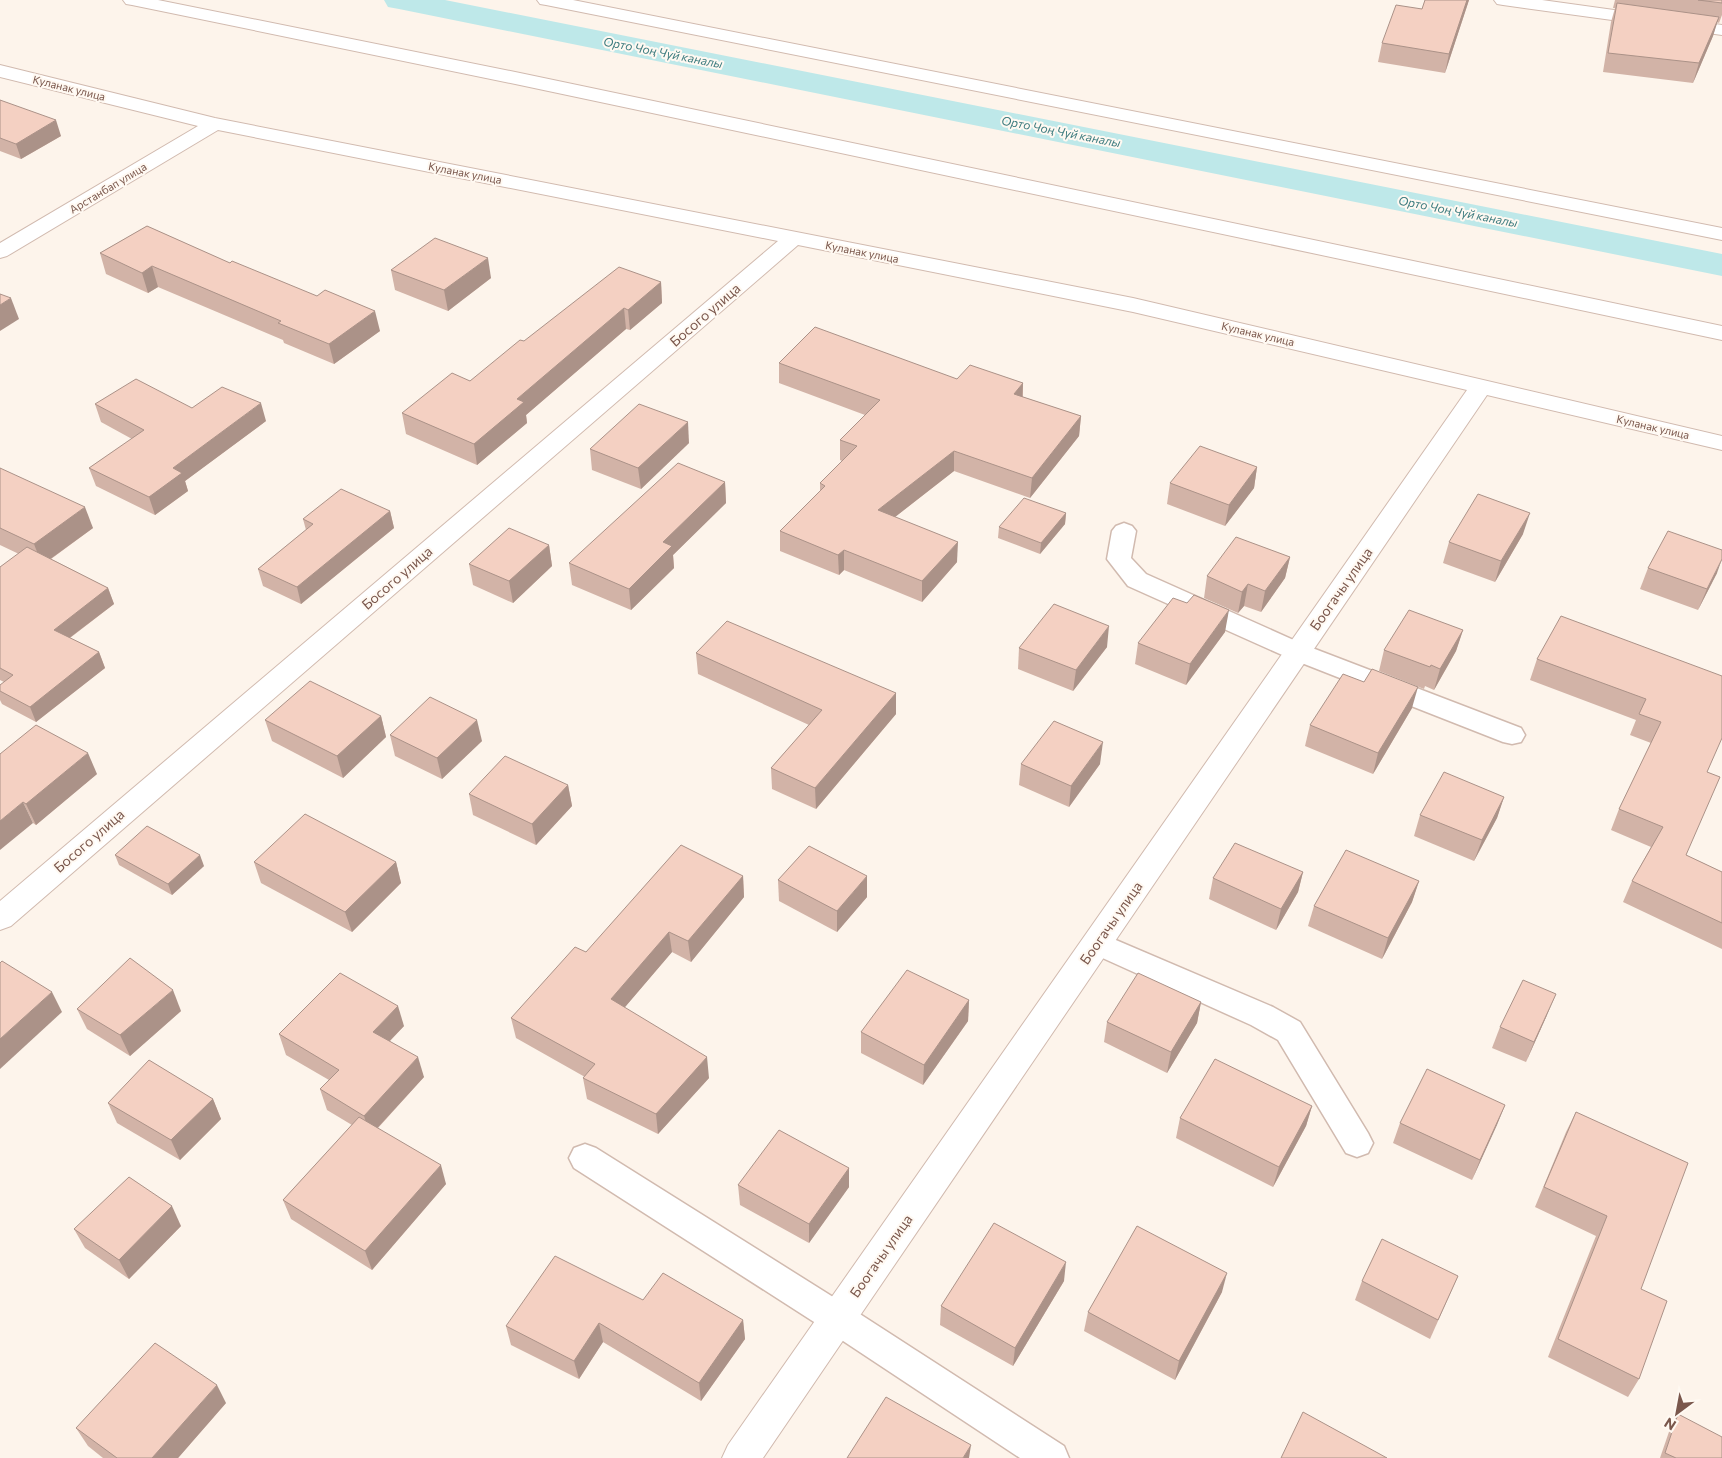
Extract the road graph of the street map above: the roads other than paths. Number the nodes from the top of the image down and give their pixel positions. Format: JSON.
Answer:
{"nodes":[{"id":1,"x":132,"y":0,"type":"edge"},
{"id":2,"x":546,"y":0,"type":"edge"},
{"id":3,"x":1504,"y":0,"type":"edge"},
{"id":4,"x":1722,"y":30,"type":"edge"},
{"id":5,"x":0,"y":70,"type":"edge"},
{"id":6,"x":216,"y":124,"type":"junction"},
{"id":7,"x":1722,"y":234,"type":"edge"},
{"id":8,"x":794,"y":238,"type":"junction"},
{"id":9,"x":0,"y":252,"type":"edge"},
{"id":10,"x":1722,"y":333,"type":"edge"},
{"id":11,"x":1481,"y":387,"type":"junction"},
{"id":12,"x":1722,"y":443,"type":"edge"},
{"id":13,"x":1124,"y":531,"type":"dead end"},
{"id":14,"x":1298,"y":652,"type":"junction"},
{"id":15,"x":1512,"y":735,"type":"dead end"},
{"id":16,"x":0,"y":918,"type":"edge"},
{"id":17,"x":1098,"y":943,"type":"junction"},
{"id":18,"x":1357,"y":1143,"type":"dead end"},
{"id":19,"x":585,"y":1158,"type":"dead end"},
{"id":20,"x":838,"y":1318,"type":"junction"},
{"id":21,"x":741,"y":1458,"type":"edge"},
{"id":22,"x":1051,"y":1458,"type":"edge"}],
"edges":[{"from":1,"to":10,"type":"street"},
{"from":2,"to":7,"type":"street"},
{"from":3,"to":4,"type":"street"},
{"from":5,"to":6,"type":"street","name":"Куланак улица"},
{"from":6,"to":8,"type":"street","name":"Куланак улица"},
{"from":6,"to":9,"type":"street","name":"Арстанбап улица"},
{"from":8,"to":11,"type":"street","name":"Куланак улица"},
{"from":8,"to":16,"type":"street","name":"Босого улица"},
{"from":11,"to":12,"type":"street","name":"Куланак улица"},
{"from":11,"to":14,"type":"street","name":"Боогачы улица"},
{"from":13,"to":14,"type":"lane"},
{"from":14,"to":15,"type":"lane"},
{"from":14,"to":17,"type":"street","name":"Боогачы улица"},
{"from":17,"to":18,"type":"lane"},
{"from":17,"to":20,"type":"street","name":"Боогачы улица"},
{"from":19,"to":20,"type":"lane"},
{"from":20,"to":21,"type":"street","name":"Боогачы улица"},
{"from":20,"to":22,"type":"lane"}]}
